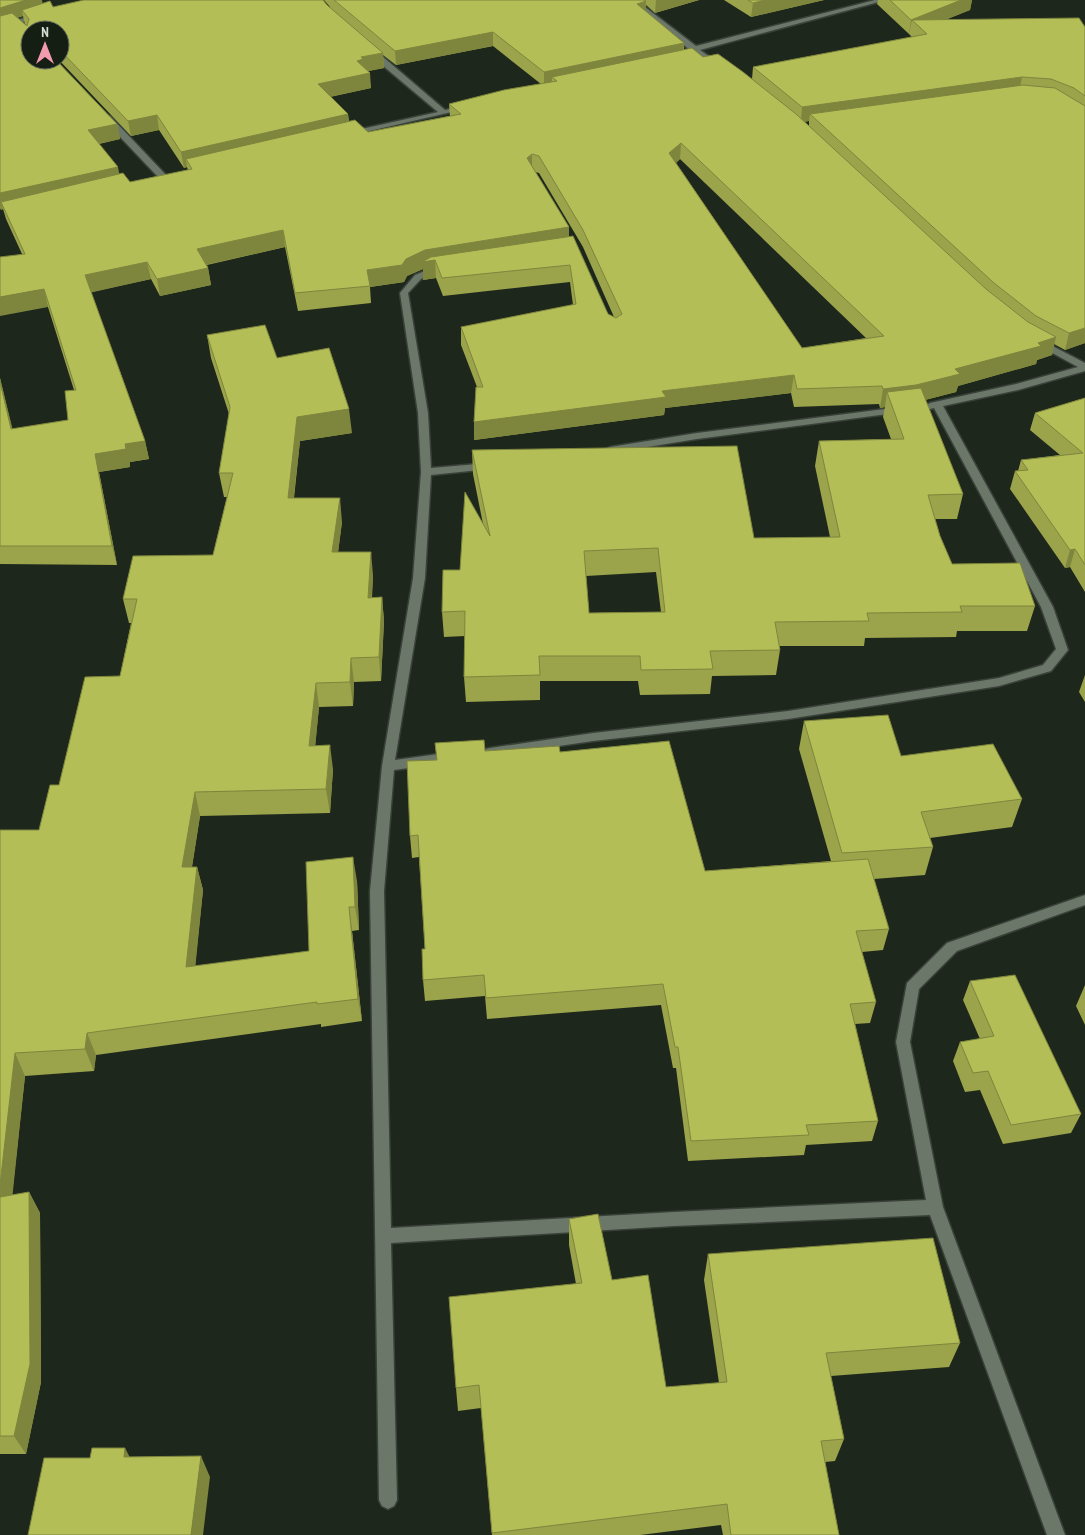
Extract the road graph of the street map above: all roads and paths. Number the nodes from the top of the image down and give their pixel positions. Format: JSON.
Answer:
{"nodes":[{"id":1,"x":632,"y":0,"type":"edge"},
{"id":2,"x":883,"y":0,"type":"edge"},
{"id":3,"x":51,"y":12,"type":"edge"},
{"id":4,"x":16,"y":22,"type":"junction"},
{"id":5,"x":0,"y":27,"type":"edge"},
{"id":6,"x":20,"y":27,"type":"edge"},
{"id":7,"x":369,"y":49,"type":"edge"},
{"id":8,"x":694,"y":49,"type":"junction"},
{"id":9,"x":704,"y":57,"type":"junction"},
{"id":10,"x":695,"y":59,"type":"edge"},
{"id":11,"x":721,"y":68,"type":"edge"},
{"id":12,"x":472,"y":106,"type":"edge"},
{"id":13,"x":443,"y":112,"type":"junction"},
{"id":14,"x":104,"y":115,"type":"edge"},
{"id":15,"x":347,"y":135,"type":"edge"},
{"id":16,"x":172,"y":174,"type":"edge"},
{"id":17,"x":163,"y":177,"type":"junction"},
{"id":18,"x":153,"y":179,"type":"edge"},
{"id":19,"x":448,"y":268,"type":"edge"},
{"id":20,"x":1028,"y":336,"type":"edge"},
{"id":21,"x":1085,"y":367,"type":"edge"},
{"id":22,"x":937,"y":404,"type":"junction"},
{"id":23,"x":599,"y":452,"type":"edge"},
{"id":24,"x":502,"y":465,"type":"edge"},
{"id":25,"x":426,"y":472,"type":"junction"},
{"id":26,"x":388,"y":766,"type":"junction"},
{"id":27,"x":1085,"y":900,"type":"edge"},
{"id":28,"x":935,"y":1207,"type":"junction"},
{"id":29,"x":383,"y":1236,"type":"junction"},
{"id":30,"x":388,"y":1500,"type":"dead end"},
{"id":31,"x":1056,"y":1535,"type":"edge"}],
"edges":[{"from":1,"to":8,"type":"street"},
{"from":2,"to":8,"type":"street"},
{"from":3,"to":4,"type":"street"},
{"from":4,"to":5,"type":"street"},
{"from":4,"to":6,"type":"street"},
{"from":7,"to":13,"type":"street"},
{"from":8,"to":9,"type":"street"},
{"from":9,"to":10,"type":"street"},
{"from":9,"to":11,"type":"street"},
{"from":12,"to":13,"type":"street"},
{"from":13,"to":15,"type":"street"},
{"from":14,"to":17,"type":"street"},
{"from":16,"to":17,"type":"street"},
{"from":17,"to":18,"type":"street"},
{"from":19,"to":25,"type":"street"},
{"from":20,"to":21,"type":"street"},
{"from":21,"to":22,"type":"street"},
{"from":22,"to":23,"type":"street"},
{"from":22,"to":26,"type":"street"},
{"from":24,"to":25,"type":"street"},
{"from":25,"to":26,"type":"street"},
{"from":26,"to":29,"type":"street"},
{"from":27,"to":28,"type":"street"},
{"from":28,"to":29,"type":"street"},
{"from":28,"to":31,"type":"street"},
{"from":29,"to":30,"type":"street"}]}
